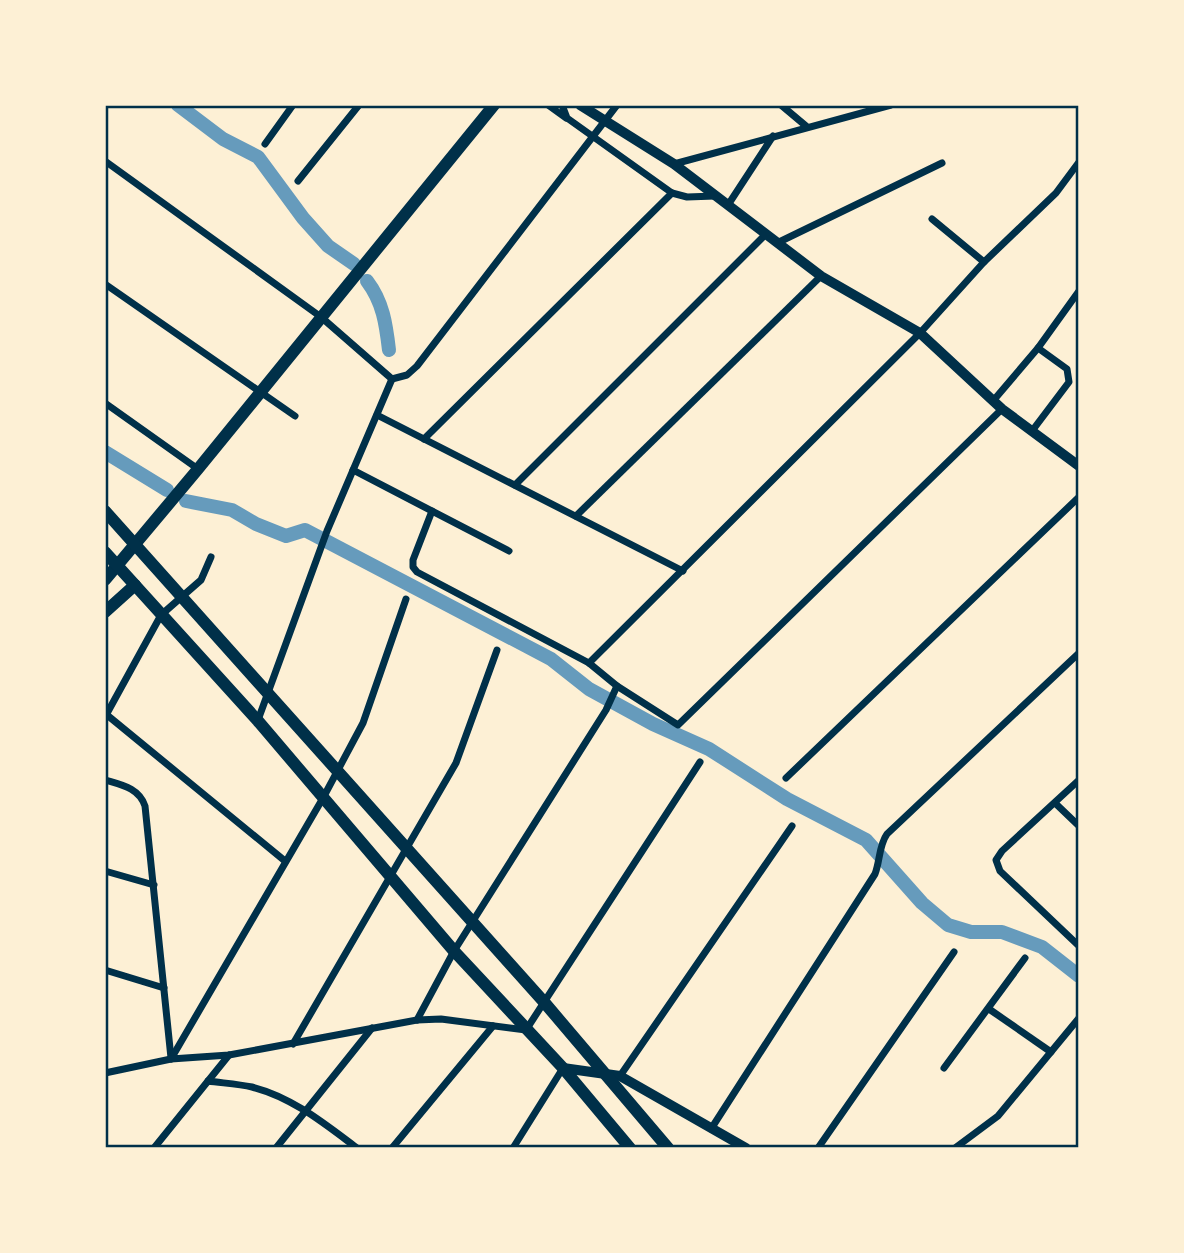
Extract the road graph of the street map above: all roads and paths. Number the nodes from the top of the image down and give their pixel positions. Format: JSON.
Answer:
{"nodes":[{"id":1,"x":293,"y":105,"type":"edge"},
{"id":2,"x":359,"y":105,"type":"edge"},
{"id":3,"x":494,"y":105,"type":"edge"},
{"id":4,"x":548,"y":105,"type":"edge"},
{"id":5,"x":562,"y":105,"type":"edge"},
{"id":6,"x":580,"y":105,"type":"edge"},
{"id":7,"x":617,"y":105,"type":"edge"},
{"id":8,"x":781,"y":105,"type":"edge"},
{"id":9,"x":891,"y":105,"type":"edge"},
{"id":10,"x":864,"y":108,"type":"edge"},
{"id":11,"x":567,"y":118,"type":"junction"},
{"id":12,"x":604,"y":122,"type":"junction"},
{"id":13,"x":806,"y":126,"type":"junction"},
{"id":14,"x":773,"y":136,"type":"junction"},
{"id":15,"x":593,"y":137,"type":"junction"},
{"id":16,"x":265,"y":144,"type":"dead end"},
{"id":17,"x":105,"y":161,"type":"edge"},
{"id":18,"x":1079,"y":162,"type":"edge"},
{"id":19,"x":942,"y":163,"type":"dead end"},
{"id":20,"x":674,"y":164,"type":"junction"},
{"id":21,"x":298,"y":181,"type":"dead end"},
{"id":22,"x":672,"y":193,"type":"junction"},
{"id":23,"x":716,"y":196,"type":"junction"},
{"id":24,"x":728,"y":205,"type":"junction"},
{"id":25,"x":932,"y":219,"type":"dead end"},
{"id":26,"x":765,"y":235,"type":"junction"},
{"id":27,"x":777,"y":243,"type":"junction"},
{"id":28,"x":984,"y":262,"type":"junction"},
{"id":29,"x":821,"y":276,"type":"junction"},
{"id":30,"x":105,"y":284,"type":"edge"},
{"id":31,"x":1079,"y":291,"type":"edge"},
{"id":32,"x":321,"y":317,"type":"junction"},
{"id":33,"x":920,"y":333,"type":"junction"},
{"id":34,"x":1038,"y":348,"type":"junction"},
{"id":35,"x":392,"y":379,"type":"junction"},
{"id":36,"x":261,"y":391,"type":"junction"},
{"id":37,"x":105,"y":403,"type":"edge"},
{"id":38,"x":998,"y":405,"type":"junction"},
{"id":39,"x":377,"y":415,"type":"junction"},
{"id":40,"x":295,"y":416,"type":"dead end"},
{"id":41,"x":1032,"y":431,"type":"junction"},
{"id":42,"x":424,"y":439,"type":"junction"},
{"id":43,"x":1079,"y":466,"type":"edge"},
{"id":44,"x":198,"y":469,"type":"junction"},
{"id":45,"x":353,"y":470,"type":"junction"},
{"id":46,"x":515,"y":485,"type":"junction"},
{"id":47,"x":1079,"y":497,"type":"edge"},
{"id":48,"x":105,"y":511,"type":"edge"},
{"id":49,"x":432,"y":511,"type":"junction"},
{"id":50,"x":576,"y":516,"type":"junction"},
{"id":51,"x":135,"y":546,"type":"junction"},
{"id":52,"x":509,"y":551,"type":"dead end"},
{"id":53,"x":105,"y":552,"type":"edge"},
{"id":54,"x":211,"y":557,"type":"dead end"},
{"id":55,"x":118,"y":567,"type":"junction"},
{"id":56,"x":683,"y":571,"type":"junction"},
{"id":57,"x":105,"y":580,"type":"edge"},
{"id":58,"x":135,"y":585,"type":"junction"},
{"id":59,"x":183,"y":596,"type":"junction"},
{"id":60,"x":406,"y":599,"type":"dead end"},
{"id":61,"x":105,"y":612,"type":"edge"},
{"id":62,"x":161,"y":615,"type":"junction"},
{"id":63,"x":497,"y":650,"type":"dead end"},
{"id":64,"x":1079,"y":653,"type":"edge"},
{"id":65,"x":589,"y":663,"type":"junction"},
{"id":66,"x":616,"y":690,"type":"junction"},
{"id":67,"x":268,"y":691,"type":"junction"},
{"id":68,"x":106,"y":717,"type":"edge"},
{"id":69,"x":258,"y":721,"type":"junction"},
{"id":70,"x":700,"y":762,"type":"dead end"},
{"id":71,"x":338,"y":771,"type":"junction"},
{"id":72,"x":786,"y":778,"type":"dead end"},
{"id":73,"x":105,"y":780,"type":"edge"},
{"id":74,"x":1079,"y":780,"type":"edge"},
{"id":75,"x":323,"y":798,"type":"junction"},
{"id":76,"x":1055,"y":803,"type":"junction"},
{"id":77,"x":792,"y":826,"type":"dead end"},
{"id":78,"x":1079,"y":826,"type":"edge"},
{"id":79,"x":406,"y":849,"type":"junction"},
{"id":80,"x":285,"y":860,"type":"junction"},
{"id":81,"x":105,"y":871,"type":"edge"},
{"id":82,"x":390,"y":877,"type":"junction"},
{"id":83,"x":154,"y":885,"type":"junction"},
{"id":84,"x":472,"y":923,"type":"junction"},
{"id":85,"x":1079,"y":946,"type":"edge"},
{"id":86,"x":454,"y":951,"type":"junction"},
{"id":87,"x":954,"y":952,"type":"dead end"},
{"id":88,"x":1025,"y":958,"type":"dead end"},
{"id":89,"x":105,"y":970,"type":"edge"},
{"id":90,"x":164,"y":988,"type":"junction"},
{"id":91,"x":544,"y":1002,"type":"junction"},
{"id":92,"x":989,"y":1009,"type":"junction"},
{"id":93,"x":1079,"y":1018,"type":"edge"},
{"id":94,"x":417,"y":1020,"type":"junction"},
{"id":95,"x":493,"y":1026,"type":"junction"},
{"id":96,"x":373,"y":1027,"type":"junction"},
{"id":97,"x":526,"y":1030,"type":"junction"},
{"id":98,"x":293,"y":1044,"type":"junction"},
{"id":99,"x":1051,"y":1052,"type":"junction"},
{"id":100,"x":229,"y":1055,"type":"junction"},
{"id":101,"x":171,"y":1059,"type":"junction"},
{"id":102,"x":563,"y":1068,"type":"junction"},
{"id":103,"x":944,"y":1068,"type":"dead end"},
{"id":104,"x":105,"y":1073,"type":"edge"},
{"id":105,"x":604,"y":1073,"type":"junction"},
{"id":106,"x":620,"y":1076,"type":"junction"},
{"id":107,"x":208,"y":1081,"type":"junction"},
{"id":108,"x":306,"y":1111,"type":"junction"},
{"id":109,"x":711,"y":1129,"type":"junction"},
{"id":110,"x":154,"y":1148,"type":"edge"},
{"id":111,"x":276,"y":1148,"type":"edge"},
{"id":112,"x":357,"y":1148,"type":"edge"},
{"id":113,"x":392,"y":1148,"type":"edge"},
{"id":114,"x":513,"y":1148,"type":"edge"},
{"id":115,"x":630,"y":1148,"type":"edge"},
{"id":116,"x":668,"y":1148,"type":"edge"},
{"id":117,"x":746,"y":1148,"type":"edge"},
{"id":118,"x":818,"y":1148,"type":"edge"},
{"id":119,"x":955,"y":1148,"type":"edge"}],
"edges":[{"from":1,"to":16,"type":"street"},
{"from":2,"to":21,"type":"street"},
{"from":3,"to":32,"type":"main road"},
{"from":4,"to":11,"type":"street"},
{"from":5,"to":11,"type":"street"},
{"from":6,"to":12,"type":"street"},
{"from":7,"to":12,"type":"street"},
{"from":8,"to":13,"type":"street"},
{"from":9,"to":10,"type":"street"},
{"from":10,"to":13,"type":"street"},
{"from":11,"to":15,"type":"street"},
{"from":12,"to":15,"type":"street"},
{"from":12,"to":20,"type":"street"},
{"from":13,"to":14,"type":"street"},
{"from":14,"to":20,"type":"street"},
{"from":14,"to":24,"type":"street"},
{"from":15,"to":22,"type":"street"},
{"from":15,"to":35,"type":"street"},
{"from":17,"to":32,"type":"street"},
{"from":18,"to":28,"type":"street"},
{"from":19,"to":27,"type":"street"},
{"from":20,"to":23,"type":"street"},
{"from":22,"to":23,"type":"street"},
{"from":22,"to":42,"type":"street"},
{"from":23,"to":24,"type":"street"},
{"from":24,"to":26,"type":"street"},
{"from":25,"to":28,"type":"street"},
{"from":26,"to":27,"type":"street"},
{"from":26,"to":46,"type":"street"},
{"from":27,"to":29,"type":"street"},
{"from":28,"to":33,"type":"street"},
{"from":29,"to":33,"type":"street"},
{"from":29,"to":50,"type":"street"},
{"from":30,"to":36,"type":"street"},
{"from":31,"to":34,"type":"street"},
{"from":32,"to":35,"type":"street"},
{"from":32,"to":36,"type":"main road"},
{"from":33,"to":38,"type":"street"},
{"from":33,"to":56,"type":"street"},
{"from":34,"to":38,"type":"street"},
{"from":34,"to":41,"type":"street"},
{"from":35,"to":39,"type":"street"},
{"from":36,"to":40,"type":"street"},
{"from":36,"to":44,"type":"main road"},
{"from":37,"to":44,"type":"street"},
{"from":38,"to":41,"type":"street"},
{"from":38,"to":66,"type":"street"},
{"from":39,"to":42,"type":"street"},
{"from":39,"to":45,"type":"street"},
{"from":41,"to":43,"type":"street"},
{"from":42,"to":46,"type":"street"},
{"from":44,"to":51,"type":"main road"},
{"from":45,"to":49,"type":"street"},
{"from":45,"to":67,"type":"street"},
{"from":46,"to":50,"type":"street"},
{"from":47,"to":72,"type":"street"},
{"from":48,"to":51,"type":"main road"},
{"from":49,"to":52,"type":"street"},
{"from":49,"to":65,"type":"street"},
{"from":50,"to":56,"type":"street"},
{"from":51,"to":55,"type":"main road"},
{"from":51,"to":59,"type":"main road"},
{"from":53,"to":55,"type":"main road"},
{"from":54,"to":59,"type":"street"},
{"from":55,"to":57,"type":"main road"},
{"from":55,"to":58,"type":"main road"},
{"from":56,"to":65,"type":"street"},
{"from":58,"to":61,"type":"main road"},
{"from":58,"to":62,"type":"main road"},
{"from":59,"to":62,"type":"street"},
{"from":59,"to":67,"type":"main road"},
{"from":60,"to":71,"type":"street"},
{"from":62,"to":68,"type":"street"},
{"from":62,"to":69,"type":"main road"},
{"from":63,"to":79,"type":"street"},
{"from":64,"to":109,"type":"street"},
{"from":65,"to":66,"type":"street"},
{"from":66,"to":84,"type":"street"},
{"from":67,"to":69,"type":"street"},
{"from":67,"to":71,"type":"main road"},
{"from":68,"to":80,"type":"street"},
{"from":69,"to":75,"type":"main road"},
{"from":70,"to":91,"type":"street"},
{"from":71,"to":75,"type":"street"},
{"from":71,"to":79,"type":"main road"},
{"from":73,"to":83,"type":"street"},
{"from":74,"to":76,"type":"street"},
{"from":75,"to":80,"type":"street"},
{"from":75,"to":82,"type":"main road"},
{"from":76,"to":78,"type":"street"},
{"from":76,"to":85,"type":"street"},
{"from":77,"to":106,"type":"street"},
{"from":79,"to":82,"type":"street"},
{"from":79,"to":84,"type":"main road"},
{"from":80,"to":101,"type":"street"},
{"from":81,"to":83,"type":"street"},
{"from":82,"to":86,"type":"main road"},
{"from":82,"to":98,"type":"street"},
{"from":83,"to":90,"type":"street"},
{"from":84,"to":86,"type":"street"},
{"from":84,"to":91,"type":"main road"},
{"from":86,"to":94,"type":"street"},
{"from":86,"to":97,"type":"main road"},
{"from":87,"to":118,"type":"street"},
{"from":88,"to":92,"type":"street"},
{"from":89,"to":90,"type":"street"},
{"from":90,"to":101,"type":"street"},
{"from":91,"to":97,"type":"street"},
{"from":91,"to":105,"type":"main road"},
{"from":92,"to":99,"type":"street"},
{"from":92,"to":103,"type":"street"},
{"from":93,"to":99,"type":"street"},
{"from":94,"to":95,"type":"street"},
{"from":94,"to":96,"type":"street"},
{"from":95,"to":97,"type":"street"},
{"from":95,"to":113,"type":"street"},
{"from":96,"to":98,"type":"street"},
{"from":96,"to":108,"type":"street"},
{"from":97,"to":102,"type":"main road"},
{"from":98,"to":100,"type":"street"},
{"from":99,"to":119,"type":"street"},
{"from":100,"to":101,"type":"street"},
{"from":100,"to":107,"type":"street"},
{"from":101,"to":104,"type":"street"},
{"from":102,"to":105,"type":"street"},
{"from":102,"to":114,"type":"street"},
{"from":102,"to":115,"type":"main road"},
{"from":105,"to":106,"type":"street"},
{"from":105,"to":116,"type":"main road"},
{"from":106,"to":109,"type":"street"},
{"from":107,"to":108,"type":"street"},
{"from":107,"to":110,"type":"street"},
{"from":108,"to":111,"type":"street"},
{"from":108,"to":112,"type":"street"},
{"from":109,"to":117,"type":"street"}]}
